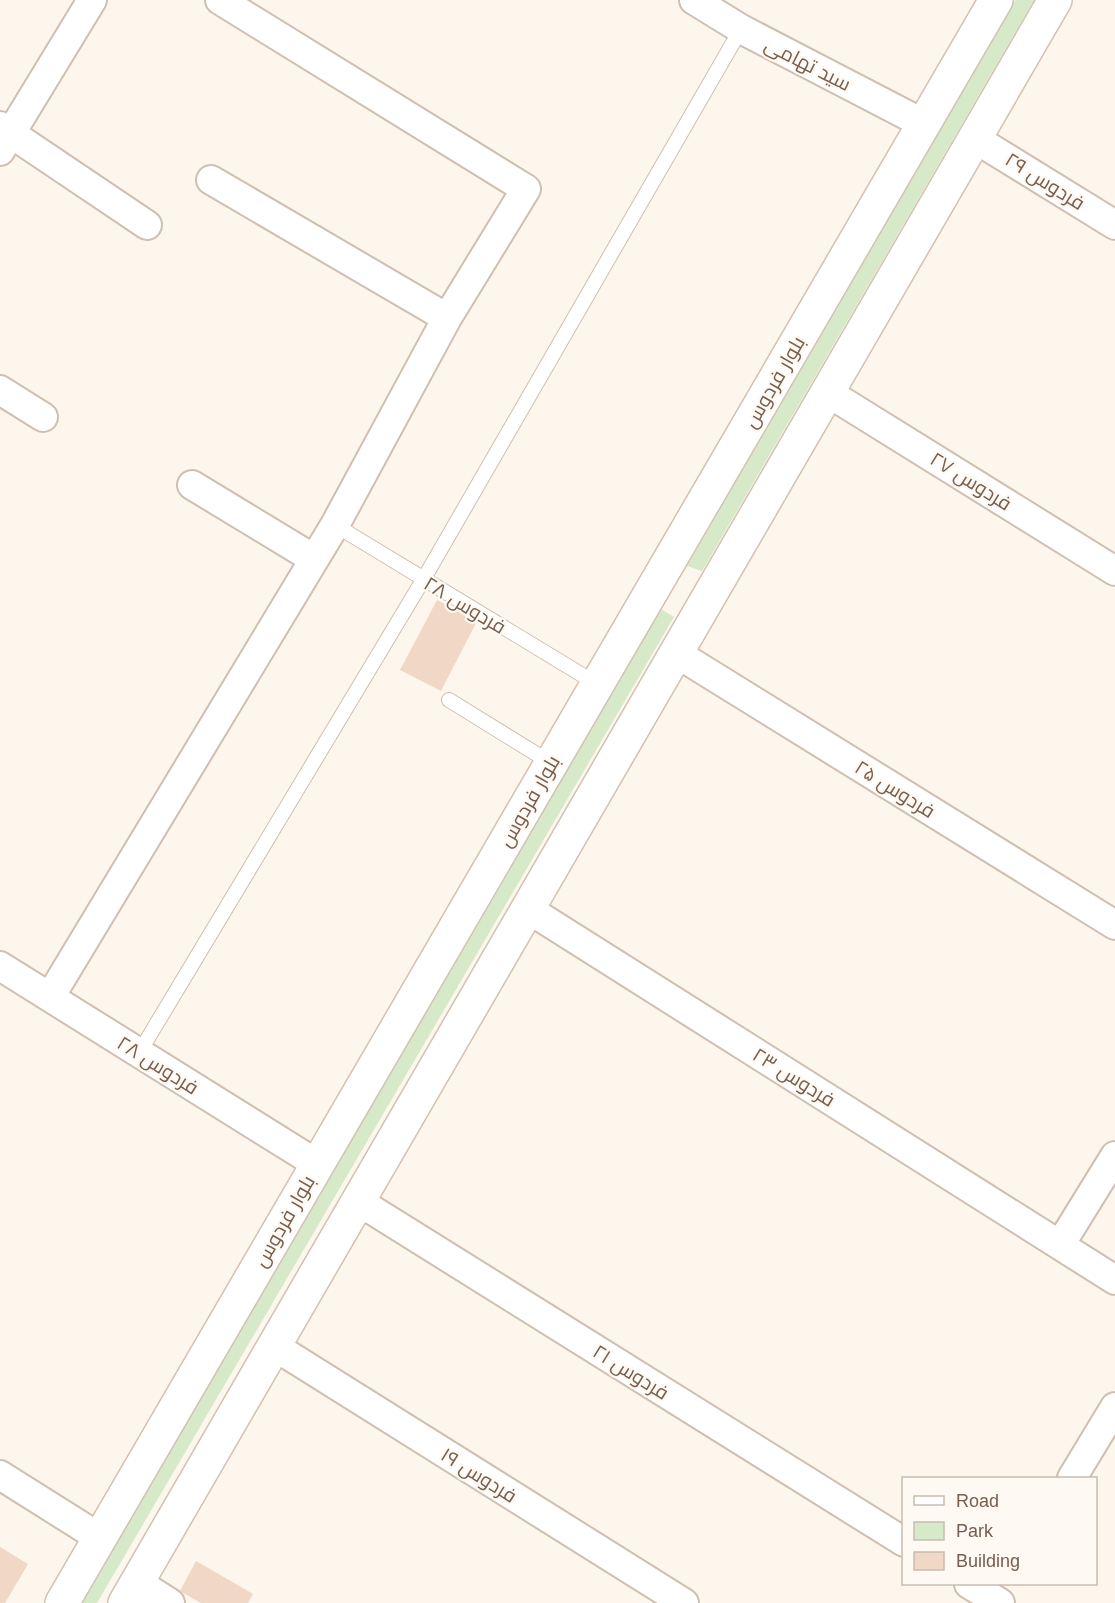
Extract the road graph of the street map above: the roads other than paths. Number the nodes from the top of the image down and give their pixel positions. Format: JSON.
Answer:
{"nodes":[{"id":1,"x":92,"y":0,"type":"edge"},
{"id":2,"x":220,"y":0,"type":"edge"},
{"id":3,"x":694,"y":0,"type":"edge"},
{"id":4,"x":996,"y":0,"type":"edge"},
{"id":5,"x":1055,"y":0,"type":"edge"},
{"id":6,"x":741,"y":29,"type":"junction"},
{"id":7,"x":924,"y":124,"type":"junction"},
{"id":8,"x":4,"y":137,"type":"edge"},
{"id":9,"x":974,"y":138,"type":"junction"},
{"id":10,"x":212,"y":180,"type":"dead end"},
{"id":11,"x":147,"y":225,"type":"dead end"},
{"id":12,"x":1115,"y":225,"type":"edge"},
{"id":13,"x":447,"y":318,"type":"junction"},
{"id":14,"x":0,"y":390,"type":"edge"},
{"id":15,"x":827,"y":392,"type":"junction"},
{"id":16,"x":43,"y":417,"type":"dead end"},
{"id":17,"x":192,"y":485,"type":"dead end"},
{"id":18,"x":335,"y":525,"type":"junction"},
{"id":19,"x":314,"y":559,"type":"junction"},
{"id":20,"x":1115,"y":571,"type":"edge"},
{"id":21,"x":423,"y":580,"type":"junction"},
{"id":22,"x":656,"y":582,"type":"junction"},
{"id":23,"x":701,"y":609,"type":"junction"},
{"id":24,"x":676,"y":653,"type":"junction"},
{"id":25,"x":597,"y":684,"type":"junction"},
{"id":26,"x":449,"y":700,"type":"dead end"},
{"id":27,"x":551,"y":763,"type":"junction"},
{"id":28,"x":528,"y":909,"type":"junction"},
{"id":29,"x":1115,"y":925,"type":"edge"},
{"id":30,"x":0,"y":966,"type":"edge"},
{"id":31,"x":50,"y":997,"type":"junction"},
{"id":32,"x":139,"y":1053,"type":"junction"},
{"id":33,"x":1115,"y":1156,"type":"edge"},
{"id":34,"x":317,"y":1164,"type":"junction"},
{"id":35,"x":358,"y":1201,"type":"junction"},
{"id":36,"x":1060,"y":1245,"type":"junction"},
{"id":37,"x":1115,"y":1280,"type":"edge"},
{"id":38,"x":274,"y":1346,"type":"junction"},
{"id":39,"x":1115,"y":1407,"type":"edge"},
{"id":40,"x":0,"y":1475,"type":"edge"},
{"id":41,"x":1073,"y":1477,"type":"edge"},
{"id":42,"x":100,"y":1538,"type":"junction"},
{"id":43,"x":902,"y":1541,"type":"edge"},
{"id":44,"x":971,"y":1585,"type":"edge"},
{"id":45,"x":131,"y":1593,"type":"edge"},
{"id":46,"x":1000,"y":1598,"type":"edge"},
{"id":47,"x":62,"y":1603,"type":"edge"},
{"id":48,"x":170,"y":1603,"type":"edge"},
{"id":49,"x":684,"y":1603,"type":"edge"}],
"edges":[{"from":1,"to":8,"type":"street"},
{"from":2,"to":13,"type":"street"},
{"from":3,"to":6,"type":"street","name":"سید تهامی"},
{"from":4,"to":7,"type":"main road","name":"بلوار فردوس"},
{"from":5,"to":9,"type":"main road"},
{"from":6,"to":7,"type":"street","name":"سید تهامی"},
{"from":6,"to":21,"type":"lane"},
{"from":7,"to":22,"type":"main road","name":"بلوار فردوس"},
{"from":8,"to":11,"type":"street"},
{"from":9,"to":12,"type":"street","name":"فردوس ۲۹"},
{"from":9,"to":15,"type":"main road"},
{"from":10,"to":13,"type":"street"},
{"from":13,"to":18,"type":"street"},
{"from":14,"to":16,"type":"street"},
{"from":15,"to":20,"type":"street","name":"فردوس ۲۷"},
{"from":15,"to":23,"type":"main road"},
{"from":17,"to":19,"type":"street"},
{"from":18,"to":19,"type":"street"},
{"from":18,"to":21,"type":"lane","name":"فردوس ۲۸"},
{"from":19,"to":31,"type":"street"},
{"from":21,"to":25,"type":"lane","name":"فردوس ۲۸"},
{"from":21,"to":32,"type":"lane"},
{"from":22,"to":23,"type":"main road"},
{"from":22,"to":25,"type":"main road","name":"بلوار فردوس"},
{"from":23,"to":24,"type":"main road"},
{"from":24,"to":28,"type":"main road"},
{"from":24,"to":29,"type":"street","name":"فردوس ۲۵"},
{"from":25,"to":27,"type":"main road","name":"بلوار فردوس"},
{"from":26,"to":27,"type":"lane"},
{"from":27,"to":34,"type":"main road","name":"بلوار فردوس"},
{"from":28,"to":35,"type":"main road"},
{"from":28,"to":36,"type":"street","name":"فردوس ۲۳"},
{"from":30,"to":31,"type":"street","name":"فردوس ۲۸"},
{"from":31,"to":32,"type":"street","name":"فردوس ۲۸"},
{"from":32,"to":34,"type":"street","name":"فردوس ۲۸"},
{"from":33,"to":36,"type":"street"},
{"from":34,"to":42,"type":"main road","name":"بلوار فردوس"},
{"from":35,"to":38,"type":"main road"},
{"from":35,"to":43,"type":"street","name":"فردوس ۲۱"},
{"from":36,"to":37,"type":"street","name":"فردوس ۲۳"},
{"from":38,"to":45,"type":"main road"},
{"from":38,"to":49,"type":"street","name":"فردوس ۱۹"},
{"from":39,"to":41,"type":"street"},
{"from":40,"to":42,"type":"street"},
{"from":42,"to":47,"type":"main road","name":"بلوار فردوس"},
{"from":44,"to":46,"type":"street"},
{"from":45,"to":48,"type":"street"}]}
